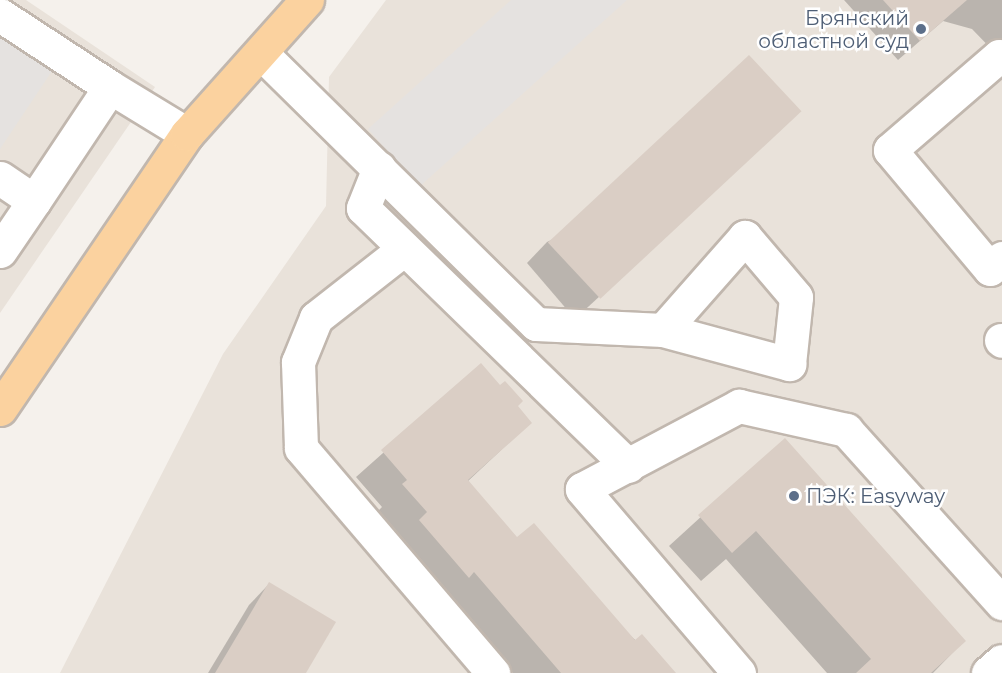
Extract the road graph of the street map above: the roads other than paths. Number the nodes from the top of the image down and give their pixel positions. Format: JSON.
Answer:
{"nodes":[{"id":1,"x":307,"y":0,"type":"edge"},
{"id":2,"x":0,"y":15,"type":"edge"},
{"id":3,"x":261,"y":53,"type":"junction"},
{"id":4,"x":1002,"y":59,"type":"edge"},
{"id":5,"x":110,"y":87,"type":"junction"},
{"id":6,"x":187,"y":135,"type":"junction"},
{"id":7,"x":379,"y":168,"type":"junction"},
{"id":8,"x":0,"y":178,"type":"edge"},
{"id":9,"x":34,"y":201,"type":"junction"},
{"id":10,"x":404,"y":249,"type":"junction"},
{"id":11,"x":0,"y":251,"type":"edge"},
{"id":12,"x":1002,"y":258,"type":"edge"},
{"id":13,"x":663,"y":330,"type":"dead end"},
{"id":14,"x":0,"y":409,"type":"edge"},
{"id":15,"x":628,"y":466,"type":"junction"},
{"id":16,"x":1002,"y":603,"type":"edge"},
{"id":17,"x":1002,"y":661,"type":"edge"},
{"id":18,"x":493,"y":673,"type":"edge"},
{"id":19,"x":739,"y":673,"type":"edge"},
{"id":20,"x":988,"y":673,"type":"edge"}],
"edges":[{"from":1,"to":3,"type":"main road"},
{"from":2,"to":5,"type":"lane"},
{"from":3,"to":6,"type":"main road"},
{"from":3,"to":7,"type":"lane"},
{"from":4,"to":12,"type":"lane"},
{"from":5,"to":6,"type":"lane"},
{"from":5,"to":9,"type":"lane"},
{"from":6,"to":14,"type":"main road"},
{"from":7,"to":10,"type":"lane"},
{"from":7,"to":13,"type":"lane"},
{"from":8,"to":9,"type":"lane"},
{"from":9,"to":11,"type":"lane"},
{"from":10,"to":15,"type":"lane"},
{"from":10,"to":18,"type":"lane"},
{"from":15,"to":16,"type":"lane"},
{"from":15,"to":19,"type":"lane"},
{"from":17,"to":20,"type":"lane"}]}
